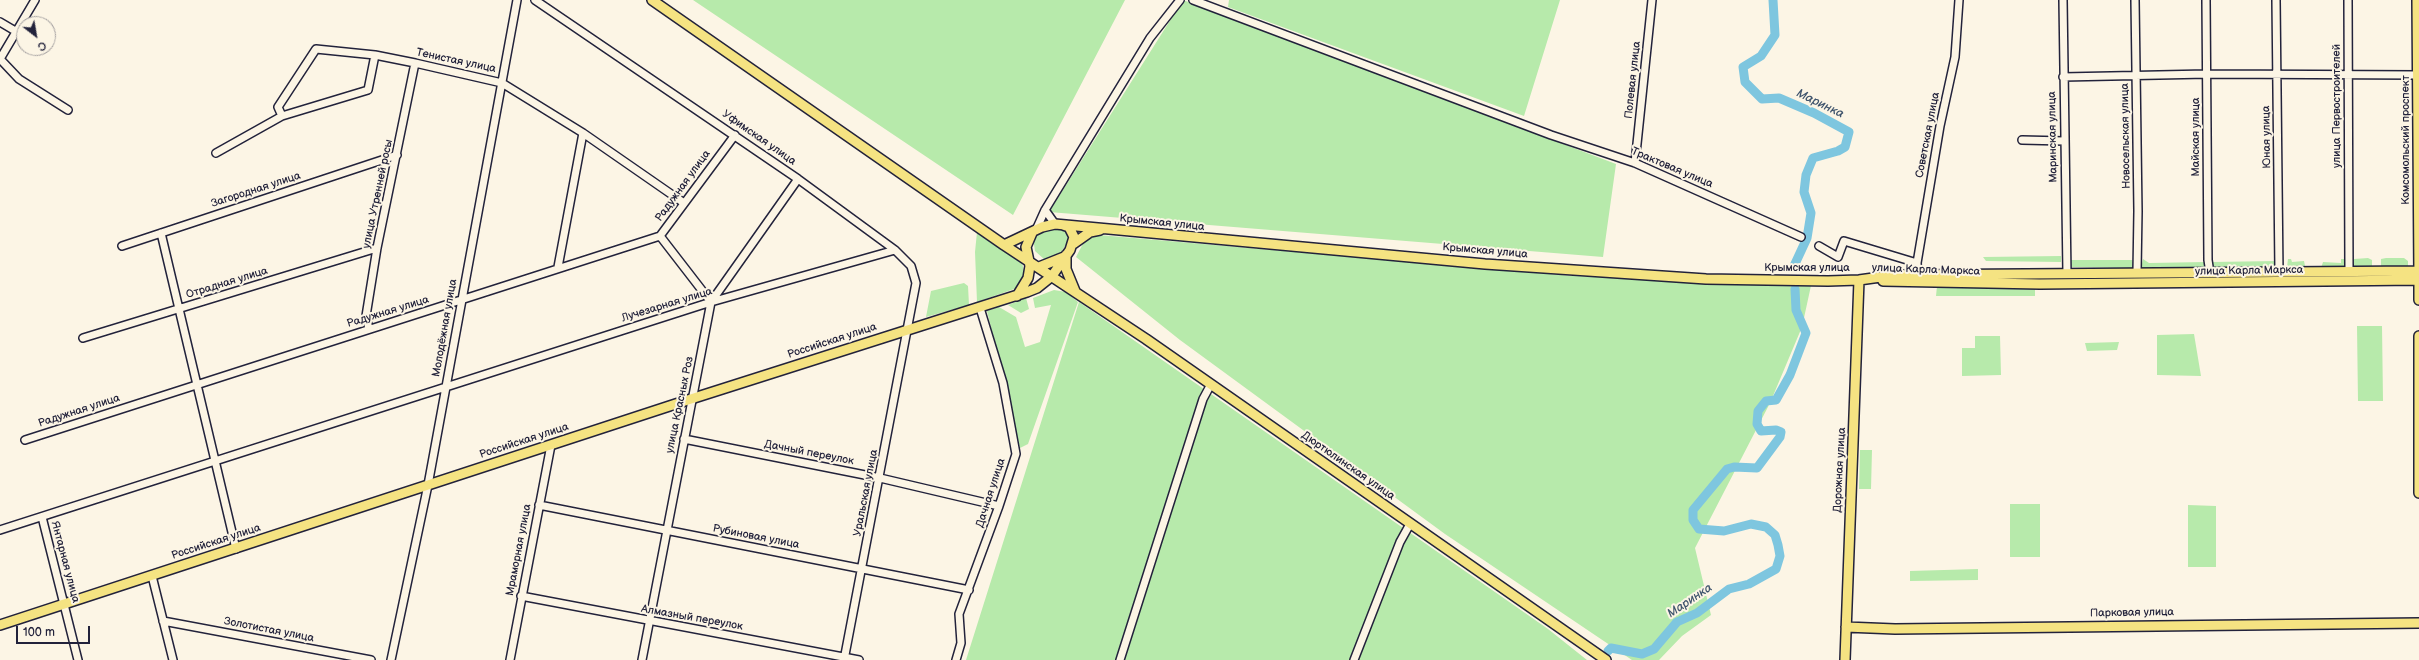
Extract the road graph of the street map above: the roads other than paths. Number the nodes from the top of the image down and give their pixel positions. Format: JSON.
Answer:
{"nodes":[{"id":1,"x":36,"y":0,"type":"edge"},
{"id":2,"x":517,"y":0,"type":"edge"},
{"id":3,"x":535,"y":0,"type":"edge"},
{"id":4,"x":652,"y":0,"type":"edge"},
{"id":5,"x":1180,"y":0,"type":"edge"},
{"id":6,"x":1192,"y":0,"type":"edge"},
{"id":7,"x":1652,"y":0,"type":"edge"},
{"id":8,"x":1960,"y":0,"type":"edge"},
{"id":9,"x":2063,"y":0,"type":"edge"},
{"id":10,"x":2135,"y":0,"type":"edge"},
{"id":11,"x":2206,"y":0,"type":"edge"},
{"id":12,"x":2276,"y":0,"type":"edge"},
{"id":13,"x":2348,"y":0,"type":"edge"},
{"id":14,"x":2417,"y":0,"type":"edge"},
{"id":15,"x":26,"y":16,"type":"edge"},
{"id":16,"x":0,"y":22,"type":"edge"},
{"id":17,"x":16,"y":32,"type":"joint"},
{"id":18,"x":375,"y":55,"type":"junction"},
{"id":19,"x":0,"y":59,"type":"edge"},
{"id":20,"x":415,"y":64,"type":"junction"},
{"id":21,"x":2207,"y":74,"type":"junction"},
{"id":22,"x":2276,"y":75,"type":"junction"},
{"id":23,"x":2349,"y":75,"type":"junction"},
{"id":24,"x":2418,"y":75,"type":"junction"},
{"id":25,"x":2137,"y":77,"type":"junction"},
{"id":26,"x":2063,"y":78,"type":"junction"},
{"id":27,"x":502,"y":83,"type":"junction"},
{"id":28,"x":68,"y":110,"type":"dead end"},
{"id":29,"x":282,"y":116,"type":"junction"},
{"id":30,"x":583,"y":133,"type":"junction"},
{"id":31,"x":735,"y":135,"type":"junction"},
{"id":32,"x":2022,"y":140,"type":"dead end"},
{"id":33,"x":2064,"y":141,"type":"junction"},
{"id":34,"x":216,"y":153,"type":"dead end"},
{"id":35,"x":397,"y":155,"type":"junction"},
{"id":36,"x":1635,"y":163,"type":"junction"},
{"id":37,"x":798,"y":179,"type":"junction"},
{"id":38,"x":684,"y":203,"type":"junction"},
{"id":39,"x":1045,"y":210,"type":"junction"},
{"id":40,"x":1059,"y":224,"type":"junction"},
{"id":41,"x":1103,"y":229,"type":"junction"},
{"id":42,"x":1034,"y":232,"type":"junction"},
{"id":43,"x":161,"y":233,"type":"junction"},
{"id":44,"x":660,"y":236,"type":"junction"},
{"id":45,"x":1801,"y":237,"type":"dead end"},
{"id":46,"x":1073,"y":244,"type":"junction"},
{"id":47,"x":1004,"y":245,"type":"junction"},
{"id":48,"x":122,"y":246,"type":"dead end"},
{"id":49,"x":1819,"y":246,"type":"dead end"},
{"id":50,"x":377,"y":248,"type":"junction"},
{"id":51,"x":895,"y":250,"type":"junction"},
{"id":52,"x":1066,"y":255,"type":"junction"},
{"id":53,"x":1029,"y":260,"type":"junction"},
{"id":54,"x":1916,"y":263,"type":"junction"},
{"id":55,"x":558,"y":267,"type":"junction"},
{"id":56,"x":1039,"y":267,"type":"junction"},
{"id":57,"x":2349,"y":271,"type":"junction"},
{"id":58,"x":2419,"y":271,"type":"edge"},
{"id":59,"x":2137,"y":272,"type":"junction"},
{"id":60,"x":2279,"y":272,"type":"junction"},
{"id":61,"x":2098,"y":273,"type":"junction"},
{"id":62,"x":2210,"y":273,"type":"junction"},
{"id":63,"x":2067,"y":274,"type":"junction"},
{"id":64,"x":1918,"y":275,"type":"junction"},
{"id":65,"x":1052,"y":276,"type":"junction"},
{"id":66,"x":1862,"y":280,"type":"junction"},
{"id":67,"x":2419,"y":281,"type":"edge"},
{"id":68,"x":2098,"y":284,"type":"junction"},
{"id":69,"x":1027,"y":292,"type":"junction"},
{"id":70,"x":1074,"y":292,"type":"junction"},
{"id":71,"x":1017,"y":296,"type":"junction"},
{"id":72,"x":461,"y":300,"type":"junction"},
{"id":73,"x":2419,"y":300,"type":"edge"},
{"id":74,"x":711,"y":302,"type":"junction"},
{"id":75,"x":980,"y":308,"type":"junction"},
{"id":76,"x":178,"y":310,"type":"junction"},
{"id":77,"x":369,"y":329,"type":"junction"},
{"id":78,"x":908,"y":329,"type":"junction"},
{"id":79,"x":2419,"y":336,"type":"edge"},
{"id":80,"x":83,"y":338,"type":"dead end"},
{"id":81,"x":196,"y":385,"type":"junction"},
{"id":82,"x":446,"y":386,"type":"junction"},
{"id":83,"x":1210,"y":386,"type":"junction"},
{"id":84,"x":694,"y":398,"type":"junction"},
{"id":85,"x":684,"y":439,"type":"junction"},
{"id":86,"x":25,"y":440,"type":"dead end"},
{"id":87,"x":551,"y":445,"type":"junction"},
{"id":88,"x":215,"y":462,"type":"junction"},
{"id":89,"x":880,"y":478,"type":"junction"},
{"id":90,"x":428,"y":485,"type":"junction"},
{"id":91,"x":2419,"y":493,"type":"edge"},
{"id":92,"x":539,"y":505,"type":"junction"},
{"id":93,"x":1000,"y":506,"type":"junction"},
{"id":94,"x":42,"y":517,"type":"junction"},
{"id":95,"x":1410,"y":524,"type":"junction"},
{"id":96,"x":0,"y":530,"type":"edge"},
{"id":97,"x":665,"y":531,"type":"junction"},
{"id":98,"x":236,"y":549,"type":"junction"},
{"id":99,"x":862,"y":568,"type":"junction"},
{"id":100,"x":152,"y":576,"type":"junction"},
{"id":101,"x":969,"y":590,"type":"junction"},
{"id":102,"x":522,"y":596,"type":"junction"},
{"id":103,"x":65,"y":604,"type":"junction"},
{"id":104,"x":163,"y":621,"type":"junction"},
{"id":105,"x":648,"y":621,"type":"junction"},
{"id":106,"x":2419,"y":623,"type":"edge"},
{"id":107,"x":0,"y":625,"type":"edge"},
{"id":108,"x":1846,"y":627,"type":"junction"},
{"id":109,"x":844,"y":658,"type":"edge"},
{"id":110,"x":78,"y":660,"type":"edge"},
{"id":111,"x":173,"y":660,"type":"edge"},
{"id":112,"x":370,"y":660,"type":"edge"},
{"id":113,"x":391,"y":660,"type":"edge"},
{"id":114,"x":510,"y":660,"type":"edge"},
{"id":115,"x":642,"y":660,"type":"edge"},
{"id":116,"x":859,"y":660,"type":"edge"},
{"id":117,"x":956,"y":660,"type":"edge"},
{"id":118,"x":1120,"y":660,"type":"edge"},
{"id":119,"x":1354,"y":660,"type":"edge"},
{"id":120,"x":1606,"y":660,"type":"edge"},
{"id":121,"x":1845,"y":660,"type":"edge"}],
"edges":[{"from":1,"to":15,"type":"street"},
{"from":2,"to":27,"type":"street","name":"Молодёжная улица"},
{"from":3,"to":31,"type":"street","name":"Уфимская улица"},
{"from":4,"to":47,"type":"main road"},
{"from":5,"to":39,"type":"street"},
{"from":6,"to":36,"type":"street","name":"Трактовая улица"},
{"from":7,"to":36,"type":"street","name":"Полевая улица"},
{"from":8,"to":54,"type":"street","name":"Советская улица"},
{"from":9,"to":26,"type":"street","name":"Маринская улица"},
{"from":10,"to":25,"type":"street","name":"Новосельская улица"},
{"from":11,"to":21,"type":"street","name":"Майская улица"},
{"from":12,"to":22,"type":"street","name":"Юная улица"},
{"from":13,"to":23,"type":"street","name":"улица Первостроителей"},
{"from":14,"to":24,"type":"main road","name":"Комсомольский проспект"},
{"from":16,"to":17,"type":"street"},
{"from":17,"to":19,"type":"street"},
{"from":18,"to":20,"type":"street","name":"Тенистая улица"},
{"from":18,"to":29,"type":"street"},
{"from":18,"to":29,"type":"street","name":"Тенистая улица"},
{"from":19,"to":28,"type":"street"},
{"from":20,"to":27,"type":"street","name":"Тенистая улица"},
{"from":20,"to":35,"type":"street","name":"улица Утренней росы"},
{"from":21,"to":22,"type":"street"},
{"from":21,"to":25,"type":"street"},
{"from":21,"to":62,"type":"street","name":"Майская улица"},
{"from":22,"to":23,"type":"street"},
{"from":22,"to":60,"type":"street","name":"Юная улица"},
{"from":23,"to":24,"type":"street"},
{"from":23,"to":57,"type":"street","name":"улица Первостроителей"},
{"from":24,"to":58,"type":"main road","name":"Комсомольский проспект"},
{"from":25,"to":26,"type":"street"},
{"from":25,"to":59,"type":"street","name":"Новосельская улица"},
{"from":26,"to":33,"type":"street","name":"Маринская улица"},
{"from":27,"to":30,"type":"street","name":"Тенистая улица"},
{"from":27,"to":72,"type":"street","name":"Молодёжная улица"},
{"from":29,"to":34,"type":"street"},
{"from":30,"to":38,"type":"street","name":"Тенистая улица"},
{"from":30,"to":55,"type":"street"},
{"from":31,"to":37,"type":"street","name":"Уфимская улица"},
{"from":31,"to":38,"type":"street","name":"Радужная улица"},
{"from":32,"to":33,"type":"street"},
{"from":33,"to":63,"type":"street","name":"Маринская улица"},
{"from":35,"to":43,"type":"street","name":"Загородная улица"},
{"from":35,"to":50,"type":"street","name":"улица Утренней росы"},
{"from":36,"to":45,"type":"street","name":"Трактовая улица"},
{"from":37,"to":51,"type":"street","name":"Уфимская улица"},
{"from":37,"to":74,"type":"street","name":"улица Красных Роз"},
{"from":38,"to":44,"type":"street","name":"Радужная улица"},
{"from":39,"to":40,"type":"street"},
{"from":39,"to":42,"type":"street"},
{"from":40,"to":41,"type":"main road","name":"Крымская улица"},
{"from":40,"to":42,"type":"main road"},
{"from":40,"to":46,"type":"main road"},
{"from":41,"to":46,"type":"main road"},
{"from":41,"to":66,"type":"main road","name":"Крымская улица"},
{"from":42,"to":47,"type":"main road"},
{"from":42,"to":53,"type":"main road"},
{"from":43,"to":48,"type":"street","name":"Загородная улица"},
{"from":43,"to":76,"type":"street"},
{"from":44,"to":55,"type":"street","name":"Радужная улица"},
{"from":44,"to":74,"type":"street"},
{"from":46,"to":52,"type":"main road"},
{"from":47,"to":53,"type":"main road"},
{"from":49,"to":54,"type":"street"},
{"from":50,"to":76,"type":"street","name":"Отрадная улица"},
{"from":50,"to":77,"type":"street","name":"улица Утренней росы"},
{"from":51,"to":74,"type":"street","name":"Лучезарная улица"},
{"from":51,"to":78,"type":"street","name":"Уфимская улица"},
{"from":52,"to":56,"type":"main road"},
{"from":52,"to":65,"type":"main road","name":"Российская улица"},
{"from":52,"to":70,"type":"main road"},
{"from":53,"to":56,"type":"main road"},
{"from":53,"to":71,"type":"main road"},
{"from":54,"to":64,"type":"street","name":"Советская улица"},
{"from":55,"to":72,"type":"street","name":"Радужная улица"},
{"from":56,"to":65,"type":"main road","name":"Дюртюлинская улица"},
{"from":57,"to":58,"type":"main road","name":"улица Карла Маркса"},
{"from":57,"to":60,"type":"main road","name":"улица Карла Маркса"},
{"from":58,"to":67,"type":"main road","name":"Комсомольский проспект"},
{"from":59,"to":61,"type":"main road","name":"улица Карла Маркса"},
{"from":59,"to":62,"type":"main road","name":"улица Карла Маркса"},
{"from":60,"to":62,"type":"main road","name":"улица Карла Маркса"},
{"from":61,"to":63,"type":"main road","name":"улица Карла Маркса"},
{"from":61,"to":68,"type":"main road"},
{"from":63,"to":64,"type":"main road","name":"улица Карла Маркса"},
{"from":64,"to":66,"type":"main road","name":"улица Карла Маркса"},
{"from":65,"to":69,"type":"main road","name":"Российская улица"},
{"from":65,"to":70,"type":"main road","name":"Дюртюлинская улица"},
{"from":66,"to":68,"type":"main road","name":"улица Карла Маркса"},
{"from":66,"to":108,"type":"main road","name":"Дорожная улица"},
{"from":67,"to":68,"type":"main road","name":"улица Карла Маркса"},
{"from":67,"to":73,"type":"main road","name":"Комсомольский проспект"},
{"from":69,"to":70,"type":"main road"},
{"from":69,"to":71,"type":"main road","name":"Российская улица"},
{"from":70,"to":83,"type":"main road","name":"Дюртюлинская улица"},
{"from":71,"to":75,"type":"main road","name":"Российская улица"},
{"from":72,"to":77,"type":"street","name":"Радужная улица"},
{"from":72,"to":82,"type":"street","name":"Молодёжная улица"},
{"from":74,"to":82,"type":"street","name":"Лучезарная улица"},
{"from":74,"to":84,"type":"street","name":"улица Красных Роз"},
{"from":75,"to":78,"type":"main road","name":"Российская улица"},
{"from":75,"to":93,"type":"street","name":"Дачная улица"},
{"from":76,"to":80,"type":"street","name":"Отрадная улица"},
{"from":76,"to":81,"type":"street"},
{"from":77,"to":81,"type":"street","name":"Радужная улица"},
{"from":78,"to":84,"type":"main road","name":"Российская улица"},
{"from":78,"to":89,"type":"street","name":"Уральская улица"},
{"from":79,"to":91,"type":"main road"},
{"from":81,"to":86,"type":"street","name":"Радужная улица"},
{"from":81,"to":88,"type":"street"},
{"from":82,"to":88,"type":"street","name":"Лучезарная улица"},
{"from":82,"to":90,"type":"street","name":"Молодёжная улица"},
{"from":83,"to":95,"type":"main road","name":"Дюртюлинская улица"},
{"from":83,"to":118,"type":"street"},
{"from":84,"to":85,"type":"street","name":"улица Красных Роз"},
{"from":84,"to":87,"type":"main road","name":"Российская улица"},
{"from":85,"to":89,"type":"street","name":"Дачный переулок"},
{"from":85,"to":97,"type":"street","name":"улица Красных Роз"},
{"from":87,"to":90,"type":"main road","name":"Российская улица"},
{"from":87,"to":92,"type":"street","name":"Мраморная улица"},
{"from":88,"to":94,"type":"street","name":"Лучезарная улица"},
{"from":88,"to":98,"type":"street"},
{"from":89,"to":93,"type":"street","name":"Дачный переулок"},
{"from":89,"to":99,"type":"street","name":"Уральская улица"},
{"from":90,"to":98,"type":"main road","name":"Российская улица"},
{"from":90,"to":113,"type":"street","name":"Молодёжная улица"},
{"from":92,"to":97,"type":"street","name":"Рубиновая улица"},
{"from":92,"to":102,"type":"street","name":"Мраморная улица"},
{"from":93,"to":101,"type":"street","name":"Дачная улица"},
{"from":94,"to":96,"type":"street","name":"Лучезарная улица"},
{"from":94,"to":103,"type":"street","name":"Янтарная улица"},
{"from":95,"to":119,"type":"street"},
{"from":95,"to":120,"type":"main road","name":"Дюртюлинская улица"},
{"from":97,"to":99,"type":"street","name":"Рубиновая улица"},
{"from":97,"to":105,"type":"street","name":"улица Красных Роз"},
{"from":98,"to":100,"type":"main road","name":"Российская улица"},
{"from":99,"to":101,"type":"street","name":"Рубиновая улица"},
{"from":99,"to":109,"type":"street","name":"Уральская улица"},
{"from":100,"to":103,"type":"main road","name":"Российская улица"},
{"from":100,"to":104,"type":"street"},
{"from":101,"to":117,"type":"street","name":"Дачная улица"},
{"from":102,"to":105,"type":"street","name":"Алмазный переулок"},
{"from":102,"to":114,"type":"street","name":"Мраморная улица"},
{"from":103,"to":107,"type":"main road","name":"Российская улица"},
{"from":103,"to":110,"type":"street","name":"Янтарная улица"},
{"from":104,"to":111,"type":"street"},
{"from":104,"to":112,"type":"street","name":"Золотистая улица"},
{"from":105,"to":109,"type":"street","name":"Алмазный переулок"},
{"from":105,"to":115,"type":"street","name":"улица Красных Роз"},
{"from":106,"to":108,"type":"main road","name":"Парковая улица"},
{"from":108,"to":121,"type":"main road","name":"Дорожная улица"},
{"from":109,"to":116,"type":"street","name":"Алмазный переулок"}]}
